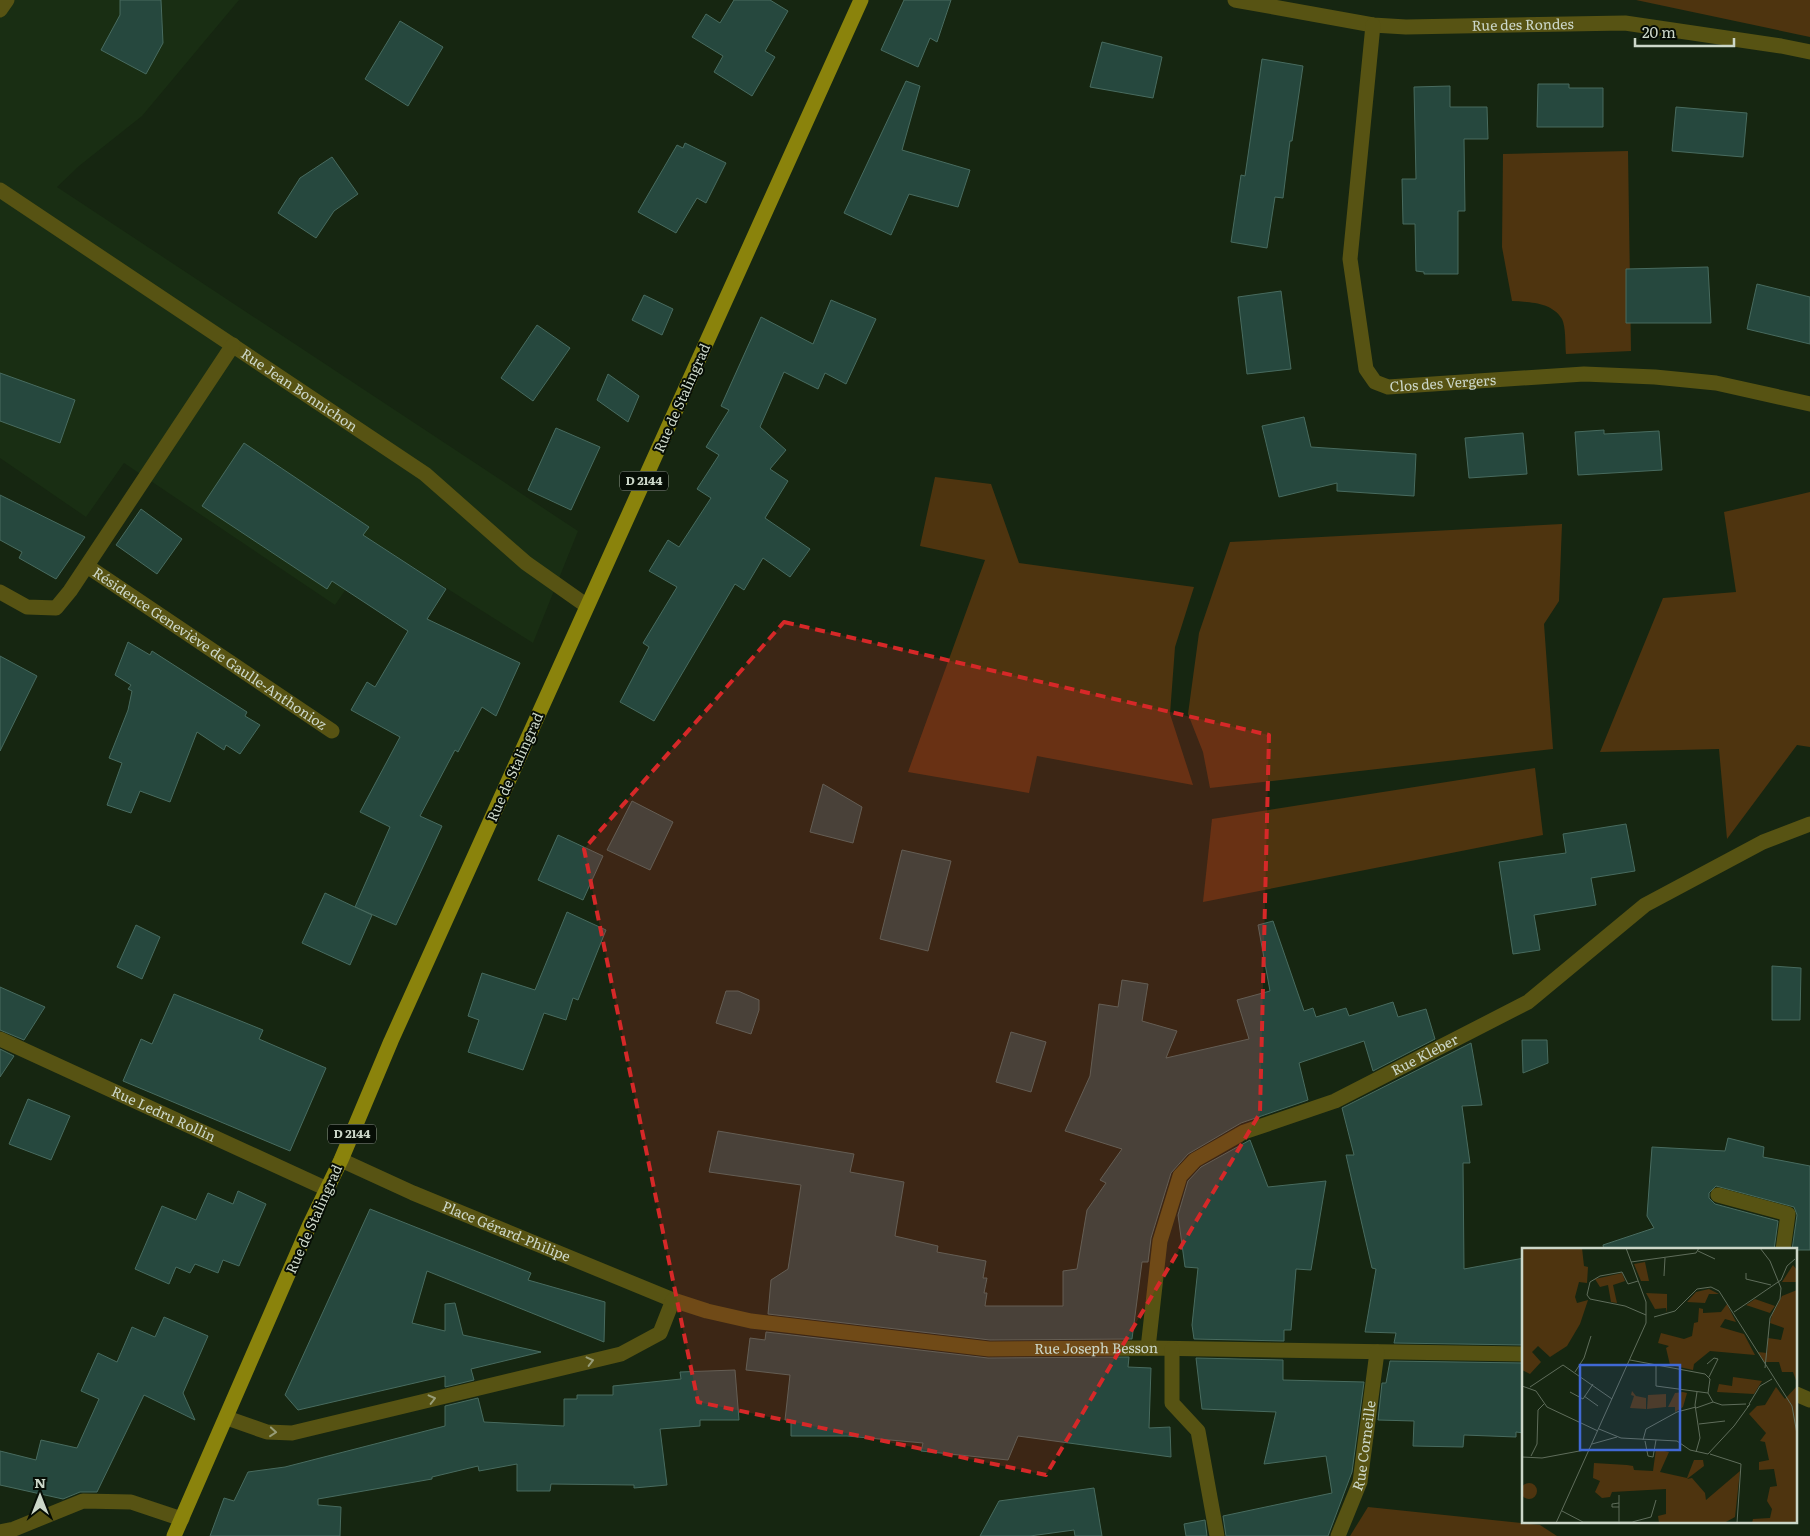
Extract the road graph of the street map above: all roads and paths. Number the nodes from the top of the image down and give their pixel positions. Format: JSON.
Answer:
{"nodes":[{"id":1,"x":7,"y":0,"type":"edge"},
{"id":2,"x":861,"y":0,"type":"edge"},
{"id":3,"x":1235,"y":0,"type":"edge"},
{"id":4,"x":0,"y":10,"type":"edge"},
{"id":5,"x":1373,"y":25,"type":"junction"},
{"id":6,"x":1810,"y":52,"type":"edge"},
{"id":7,"x":0,"y":190,"type":"edge"},
{"id":8,"x":232,"y":345,"type":"junction"},
{"id":9,"x":1810,"y":404,"type":"edge"},
{"id":10,"x":87,"y":566,"type":"junction"},
{"id":11,"x":0,"y":592,"type":"edge"},
{"id":12,"x":588,"y":606,"type":"junction"},
{"id":13,"x":332,"y":731,"type":"dead end"},
{"id":14,"x":1810,"y":824,"type":"edge"},
{"id":15,"x":0,"y":1039,"type":"edge"},
{"id":16,"x":341,"y":1160,"type":"junction"},
{"id":17,"x":327,"y":1189,"type":"junction"},
{"id":18,"x":1718,"y":1195,"type":"dead end"},
{"id":19,"x":1782,"y":1248,"type":"edge"},
{"id":20,"x":672,"y":1300,"type":"junction"},
{"id":21,"x":1148,"y":1348,"type":"junction"},
{"id":22,"x":1172,"y":1349,"type":"junction"},
{"id":23,"x":1378,"y":1352,"type":"junction"},
{"id":24,"x":1522,"y":1354,"type":"edge"},
{"id":25,"x":1798,"y":1395,"type":"edge"},
{"id":26,"x":1810,"y":1400,"type":"edge"},
{"id":27,"x":227,"y":1418,"type":"junction"},
{"id":28,"x":182,"y":1519,"type":"junction"},
{"id":29,"x":0,"y":1532,"type":"edge"},
{"id":30,"x":174,"y":1536,"type":"edge"},
{"id":31,"x":1217,"y":1536,"type":"edge"},
{"id":32,"x":1338,"y":1536,"type":"edge"}],
"edges":[{"from":1,"to":4,"type":"street"},
{"from":2,"to":12,"type":"main road","name":"Rue de Stalingrad","number":"D 2144"},
{"from":3,"to":5,"type":"street","name":"Rue des Rondes"},
{"from":5,"to":6,"type":"street","name":"Rue des Rondes"},
{"from":5,"to":9,"type":"street","name":"Clos des Vergers"},
{"from":7,"to":8,"type":"street","name":"Rue Jean Bonnichon"},
{"from":8,"to":10,"type":"street","name":"Résidence Geneviève de Gaulle-Anthonioz"},
{"from":8,"to":12,"type":"street","name":"Rue Jean Bonnichon"},
{"from":10,"to":11,"type":"street","name":"Résidence Geneviève de Gaulle-Anthonioz"},
{"from":10,"to":13,"type":"street","name":"Résidence Geneviève de Gaulle-Anthonioz"},
{"from":12,"to":16,"type":"main road","name":"Rue de Stalingrad","number":"D 2144"},
{"from":14,"to":21,"type":"street","name":"Rue Kleber"},
{"from":15,"to":17,"type":"street","name":"Rue Ledru Rollin"},
{"from":16,"to":17,"type":"main road","name":"Rue de Stalingrad","number":"D 2144"},
{"from":16,"to":20,"type":"street","name":"Place Gérard-Philipe"},
{"from":17,"to":27,"type":"main road","name":"Rue de Stalingrad","number":"D 2144"},
{"from":18,"to":19,"type":"street"},
{"from":20,"to":21,"type":"street","name":"Rue Joseph Besson"},
{"from":27,"to":20,"type":"street","one_way":true},
{"from":21,"to":22,"type":"street","name":"Rue Joseph Besson"},
{"from":22,"to":23,"type":"street","name":"Rue Joseph Besson"},
{"from":22,"to":31,"type":"street"},
{"from":23,"to":24,"type":"street","name":"Rue Joseph Besson"},
{"from":23,"to":32,"type":"street","name":"Rue Corneille"},
{"from":25,"to":26,"type":"street"},
{"from":27,"to":28,"type":"main road","name":"Rue de Stalingrad","number":"D 2144"},
{"from":28,"to":29,"type":"street"},
{"from":28,"to":30,"type":"main road","name":"Rue de Stalingrad","number":"D 2144"}]}
